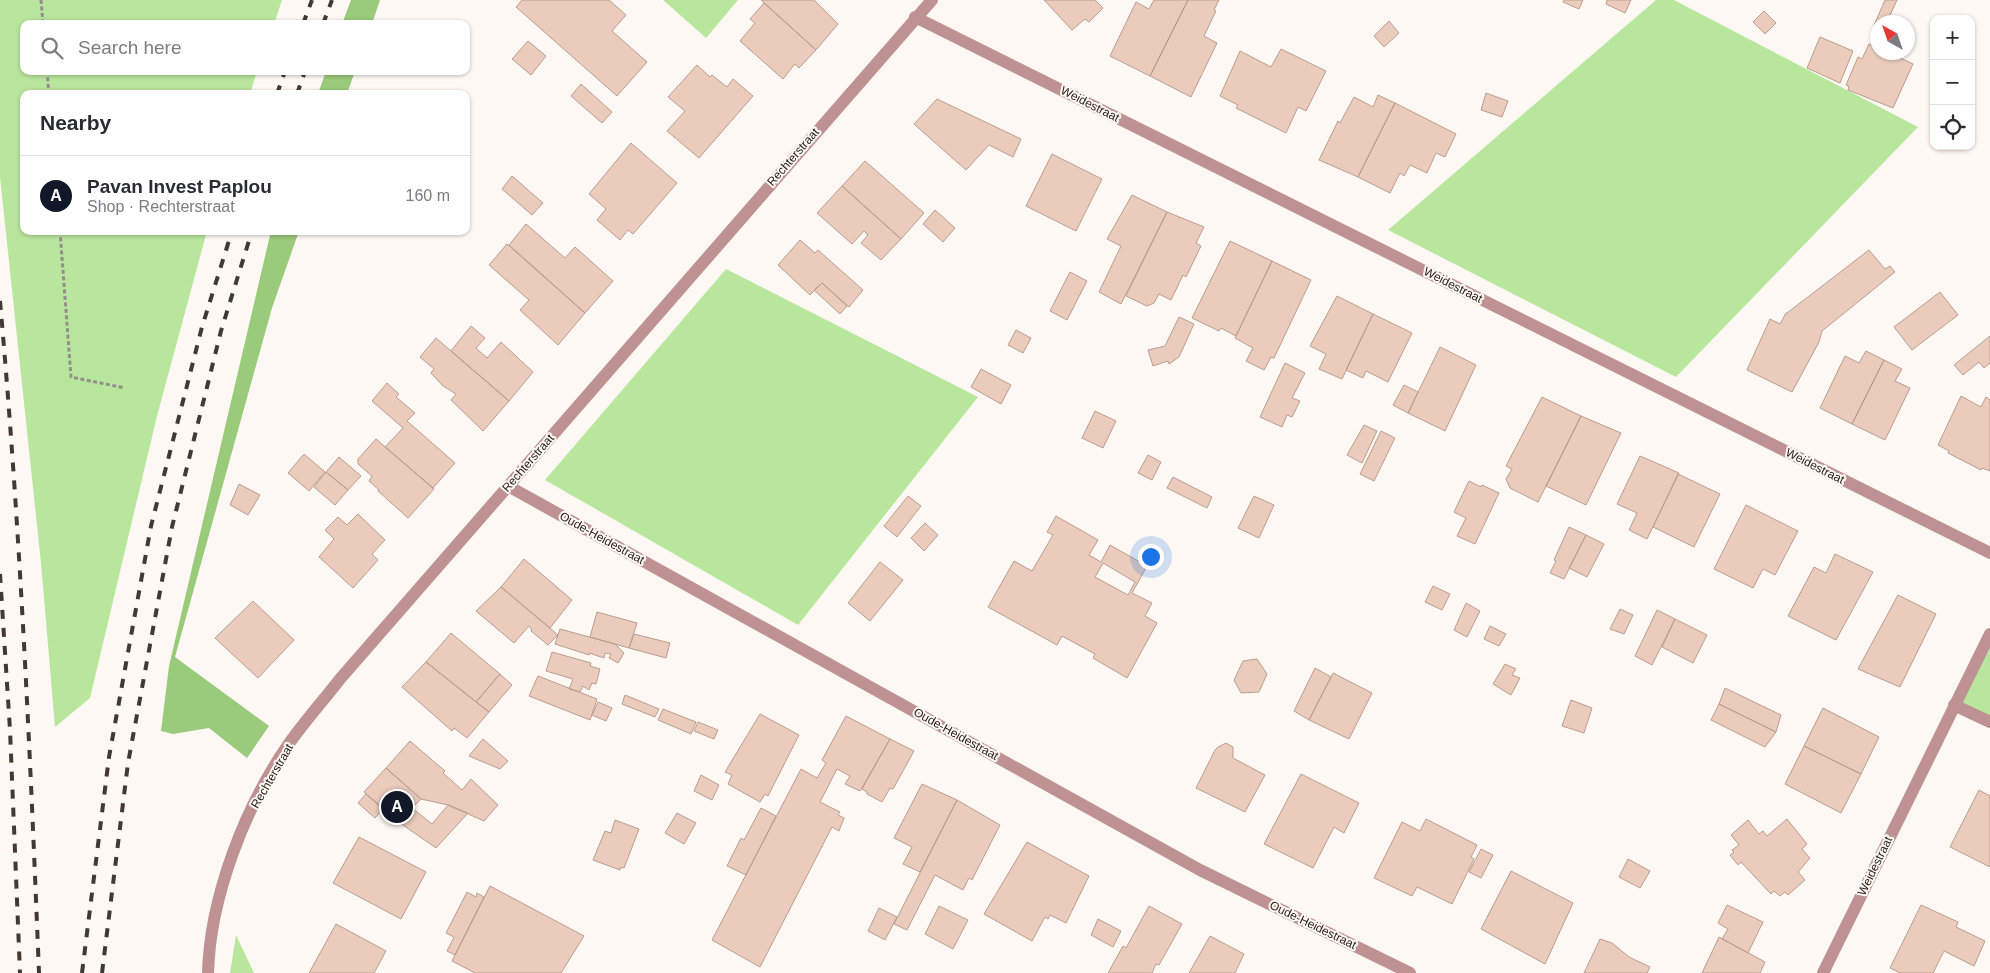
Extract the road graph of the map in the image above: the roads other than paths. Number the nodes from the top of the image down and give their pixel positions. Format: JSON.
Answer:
{"nodes":[{"id":1,"x":932,"y":0,"type":"edge"},
{"id":2,"x":915,"y":17,"type":"junction"},
{"id":3,"x":508,"y":486,"type":"junction"},
{"id":4,"x":1990,"y":553,"type":"edge"},
{"id":5,"x":1990,"y":634,"type":"edge"},
{"id":6,"x":1954,"y":705,"type":"junction"},
{"id":7,"x":1990,"y":722,"type":"edge"},
{"id":8,"x":208,"y":973,"type":"edge"},
{"id":9,"x":1410,"y":973,"type":"edge"},
{"id":10,"x":1823,"y":973,"type":"edge"}],
"edges":[{"from":1,"to":2,"type":"street","name":"Rechterstraat"},
{"from":2,"to":3,"type":"street","name":"Rechterstraat"},
{"from":2,"to":4,"type":"street","name":"Weidestraat"},
{"from":3,"to":8,"type":"street","name":"Rechterstraat"},
{"from":3,"to":9,"type":"street","name":"Oude-Heidestraat"},
{"from":5,"to":6,"type":"street","name":"Weidestraat"},
{"from":6,"to":7,"type":"street"},
{"from":6,"to":10,"type":"street","name":"Weidestraat"}]}
